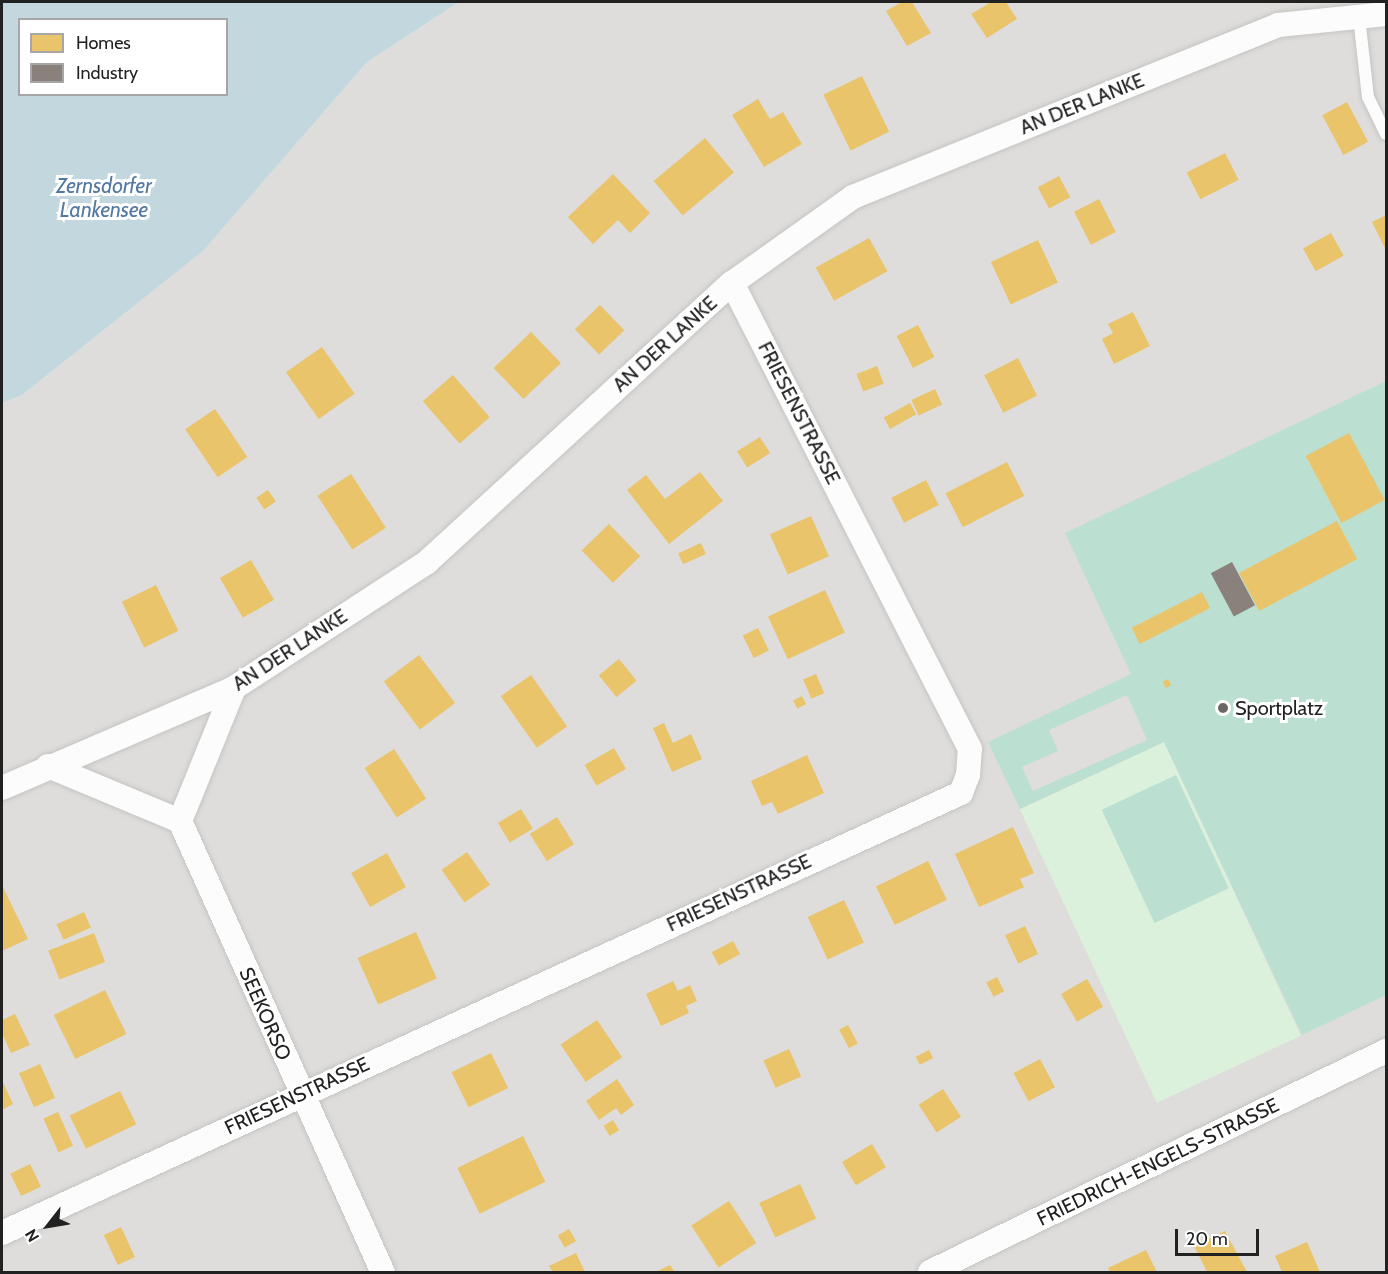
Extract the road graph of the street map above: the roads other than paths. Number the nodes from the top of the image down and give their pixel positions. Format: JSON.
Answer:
{"nodes":[{"id":1,"x":1386,"y":14,"type":"edge"},
{"id":2,"x":1359,"y":17,"type":"junction"},
{"id":3,"x":1386,"y":134,"type":"edge"},
{"id":4,"x":732,"y":283,"type":"junction"},
{"id":5,"x":234,"y":688,"type":"junction"},
{"id":6,"x":48,"y":766,"type":"junction"},
{"id":7,"x":2,"y":788,"type":"edge"},
{"id":8,"x":180,"y":821,"type":"junction"},
{"id":9,"x":1386,"y":1051,"type":"edge"},
{"id":10,"x":301,"y":1095,"type":"junction"},
{"id":11,"x":2,"y":1233,"type":"edge"},
{"id":12,"x":383,"y":1272,"type":"edge"},
{"id":13,"x":930,"y":1272,"type":"edge"}],
"edges":[{"from":1,"to":2,"type":"street","name":"AN DER LANKE"},
{"from":2,"to":3,"type":"lane"},
{"from":2,"to":4,"type":"street","name":"AN DER LANKE"},
{"from":4,"to":5,"type":"street","name":"AN DER LANKE"},
{"from":4,"to":10,"type":"street","name":"FRIESENSTRASSE"},
{"from":5,"to":6,"type":"street","name":"AN DER LANKE"},
{"from":5,"to":8,"type":"street"},
{"from":6,"to":7,"type":"street","name":"AN DER LANKE"},
{"from":6,"to":8,"type":"street"},
{"from":8,"to":10,"type":"street","name":"SEEKORSO"},
{"from":9,"to":13,"type":"street","name":"FRIEDRICH-ENGELS-STRASSE"},
{"from":10,"to":11,"type":"street","name":"FRIESENSTRASSE"},
{"from":10,"to":12,"type":"street","name":"SEEKORSO"}]}
